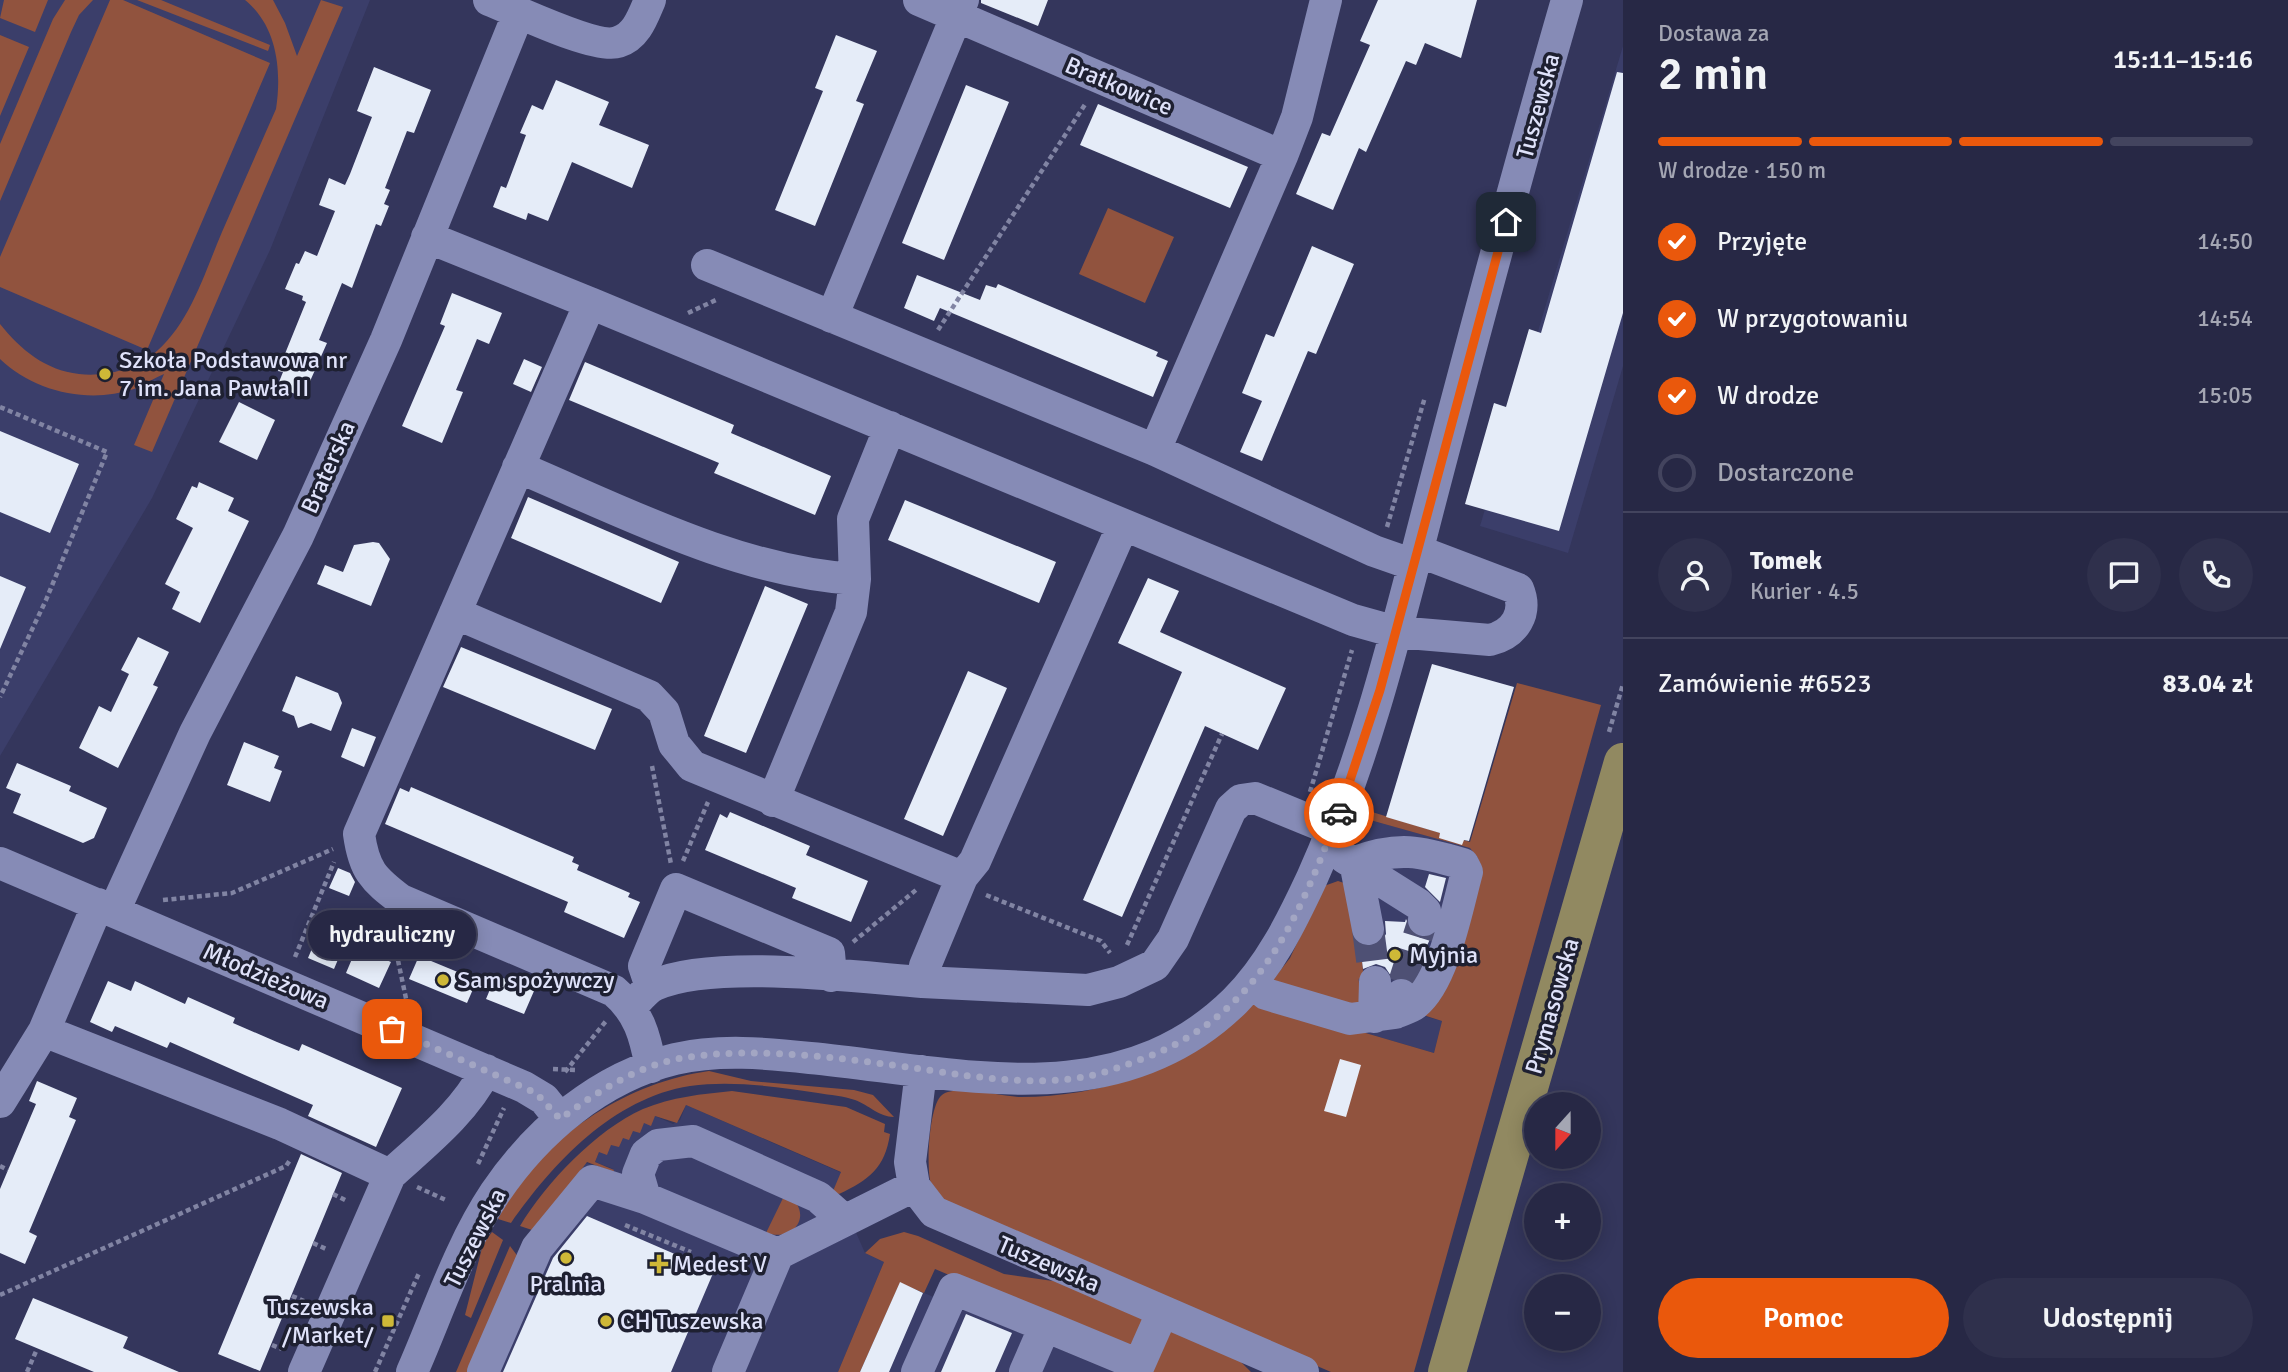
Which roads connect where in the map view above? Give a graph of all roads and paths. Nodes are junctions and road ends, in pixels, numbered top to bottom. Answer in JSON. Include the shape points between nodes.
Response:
{"nodes":[{"id":1,"x":489,"y":0,"type":"edge"},
{"id":2,"x":650,"y":0,"type":"edge"},
{"id":3,"x":919,"y":0,"type":"edge"},
{"id":4,"x":1326,"y":0,"type":"edge"},
{"id":5,"x":1567,"y":0,"type":"edge"},
{"id":6,"x":960,"y":8,"type":"edge"},
{"id":7,"x":519,"y":12,"type":"junction"},
{"id":8,"x":1102,"y":78,"type":"junction"},
{"id":9,"x":1282,"y":156,"type":"junction"},
{"id":10,"x":427,"y":237,"type":"junction"},
{"id":11,"x":720,"y":270,"type":"joint"},
{"id":12,"x":590,"y":303,"type":"junction"},
{"id":13,"x":832,"y":317,"type":"junction"},
{"id":14,"x":937,"y":331,"type":"dead end"},
{"id":15,"x":671,"y":336,"type":"junction"},
{"id":16,"x":1428,"y":386,"type":"dead end"},
{"id":17,"x":0,"y":407,"type":"edge"},
{"id":18,"x":890,"y":427,"type":"junction"},
{"id":19,"x":1155,"y":450,"type":"junction"},
{"id":20,"x":518,"y":467,"type":"junction"},
{"id":21,"x":1123,"y":524,"type":"junction"},
{"id":22,"x":1380,"y":553,"type":"junction"},
{"id":23,"x":1416,"y":558,"type":"junction"},
{"id":24,"x":855,"y":579,"type":"junction"},
{"id":25,"x":455,"y":613,"type":"junction"},
{"id":26,"x":1360,"y":622,"type":"junction"},
{"id":27,"x":1396,"y":632,"type":"junction"},
{"id":28,"x":0,"y":697,"type":"edge"},
{"id":29,"x":1222,"y":734,"type":"dead end"},
{"id":30,"x":648,"y":755,"type":"dead end"},
{"id":31,"x":1623,"y":762,"type":"edge"},
{"id":32,"x":718,"y":777,"type":"junction"},
{"id":33,"x":773,"y":801,"type":"junction"},
{"id":34,"x":1302,"y":818,"type":"junction"},
{"id":35,"x":1329,"y":840,"type":"junction"},
{"id":36,"x":1368,"y":857,"type":"junction"},
{"id":37,"x":0,"y":863,"type":"edge"},
{"id":38,"x":954,"y":877,"type":"junction"},
{"id":39,"x":676,"y":889,"type":"junction"},
{"id":40,"x":401,"y":900,"type":"junction"},
{"id":41,"x":154,"y":904,"type":"dead end"},
{"id":42,"x":106,"y":908,"type":"junction"},
{"id":43,"x":1424,"y":920,"type":"dead end"},
{"id":44,"x":1368,"y":929,"type":"tunnel mouth"},
{"id":45,"x":1110,"y":953,"type":"junction"},
{"id":46,"x":1100,"y":956,"type":"dead end"},
{"id":47,"x":830,"y":964,"type":"junction"},
{"id":48,"x":291,"y":967,"type":"dead end"},
{"id":49,"x":922,"y":982,"type":"junction"},
{"id":50,"x":1252,"y":982,"type":"junction"},
{"id":51,"x":635,"y":998,"type":"junction"},
{"id":52,"x":410,"y":1018,"type":"dead end"},
{"id":53,"x":44,"y":1031,"type":"junction"},
{"id":54,"x":581,"y":1067,"type":"dead end"},
{"id":55,"x":651,"y":1067,"type":"junction"},
{"id":56,"x":486,"y":1070,"type":"junction"},
{"id":57,"x":921,"y":1070,"type":"junction"},
{"id":58,"x":566,"y":1071,"type":"junction"},
{"id":59,"x":558,"y":1080,"type":"dead end"},
{"id":60,"x":516,"y":1083,"type":"junction"},
{"id":61,"x":0,"y":1102,"type":"edge"},
{"id":62,"x":560,"y":1119,"type":"junction"},
{"id":63,"x":307,"y":1137,"type":"junction"},
{"id":64,"x":0,"y":1166,"type":"edge"},
{"id":65,"x":8,"y":1170,"type":"dead end"},
{"id":66,"x":473,"y":1170,"type":"dead end"},
{"id":67,"x":390,"y":1175,"type":"junction"},
{"id":68,"x":914,"y":1186,"type":"junction"},
{"id":69,"x":645,"y":1198,"type":"junction"},
{"id":70,"x":453,"y":1203,"type":"dead end"},
{"id":71,"x":449,"y":1212,"type":"dead end"},
{"id":72,"x":844,"y":1220,"type":"junction"},
{"id":73,"x":617,"y":1222,"type":"dead end"},
{"id":74,"x":778,"y":1254,"type":"junction"},
{"id":75,"x":701,"y":1256,"type":"dead end"},
{"id":76,"x":422,"y":1268,"type":"dead end"},
{"id":77,"x":0,"y":1295,"type":"edge"},
{"id":78,"x":1162,"y":1313,"type":"junction"},
{"id":79,"x":1045,"y":1326,"type":"junction"},
{"id":80,"x":37,"y":1349,"type":"dead end"},
{"id":81,"x":1267,"y":1365,"type":"edge"},
{"id":82,"x":1138,"y":1368,"type":"edge"},
{"id":83,"x":27,"y":1372,"type":"edge"},
{"id":84,"x":304,"y":1372,"type":"edge"},
{"id":85,"x":375,"y":1372,"type":"edge"},
{"id":86,"x":412,"y":1372,"type":"edge"},
{"id":87,"x":482,"y":1372,"type":"edge"},
{"id":88,"x":729,"y":1372,"type":"edge"},
{"id":89,"x":917,"y":1372,"type":"edge"},
{"id":90,"x":1025,"y":1372,"type":"edge"},
{"id":91,"x":1303,"y":1372,"type":"edge"},
{"id":92,"x":1447,"y":1372,"type":"edge"}],
"edges":[{"from":1,"to":7,"type":"street"},
{"from":2,"to":7,"type":"street","via":[[635,32],[617,43],[590,40]]},
{"from":3,"to":6,"type":"street","name":"Bratkowice"},
{"from":4,"to":9,"type":"street","via":[[1297,117]]},
{"from":5,"to":23,"type":"street","name":"Tuszewska"},
{"from":6,"to":8,"type":"street","name":"Bratkowice"},
{"from":6,"to":13,"type":"street"},
{"from":7,"to":10,"type":"street","name":"Braterska"},
{"from":8,"to":9,"type":"street","name":"Bratkowice"},
{"from":8,"to":14,"type":"path"},
{"from":9,"to":19,"type":"street"},
{"from":10,"to":12,"type":"street"},
{"from":10,"to":42,"type":"street","name":"Braterska","via":[[298,536]]},
{"from":11,"to":13,"type":"street"},
{"from":11,"to":15,"type":"path","via":[[723,297],[678,318]]},
{"from":12,"to":15,"type":"street"},
{"from":12,"to":20,"type":"street"},
{"from":13,"to":19,"type":"street"},
{"from":15,"to":18,"type":"street"},
{"from":16,"to":22,"type":"path"},
{"from":17,"to":28,"type":"path","via":[[107,452]]},
{"from":18,"to":21,"type":"street"},
{"from":18,"to":24,"type":"street","via":[[853,519]]},
{"from":19,"to":22,"type":"street"},
{"from":20,"to":24,"type":"street","via":[[713,549]]},
{"from":20,"to":25,"type":"street"},
{"from":21,"to":26,"type":"street"},
{"from":21,"to":38,"type":"street","via":[[975,861]]},
{"from":22,"to":23,"type":"street"},
{"from":23,"to":27,"type":"street","name":"Tuszewska"},
{"from":23,"to":27,"type":"street","via":[[1518,589],[1521,612],[1504,637],[1490,640]]},
{"from":24,"to":33,"type":"street","via":[[851,612]]},
{"from":25,"to":32,"type":"street","via":[[649,696],[664,712],[674,744],[692,766]]},
{"from":25,"to":40,"type":"street","via":[[359,834],[362,859],[376,881]]},
{"from":26,"to":27,"type":"street"},
{"from":26,"to":34,"type":"path"},
{"from":27,"to":35,"type":"street","name":"Tuszewska"},
{"from":29,"to":45,"type":"path","via":[[1129,944]]},
{"from":30,"to":39,"type":"path"},
{"from":31,"to":92,"type":"main road","name":"Prymasowska"},
{"from":32,"to":33,"type":"street"},
{"from":32,"to":39,"type":"path","via":[[677,876]]},
{"from":33,"to":38,"type":"street"},
{"from":34,"to":35,"type":"street"},
{"from":34,"to":49,"type":"street","via":[[1255,798],[1241,800],[1231,809],[1173,939],[1155,965],[1119,982],[1087,990]]},
{"from":35,"to":36,"type":"street"},
{"from":35,"to":50,"type":"street","name":"Tuszewska","via":[[1283,938]]},
{"from":36,"to":43,"type":"street","via":[[1426,911]]},
{"from":36,"to":44,"type":"street"},
{"from":36,"to":50,"type":"street","via":[[1417,850],[1464,864],[1467,872],[1438,968],[1414,1005],[1387,999],[1350,1019],[1266,995]]},
{"from":37,"to":42,"type":"street","name":"Młodzieżowa"},
{"from":38,"to":45,"type":"path","via":[[1101,941]]},
{"from":38,"to":47,"type":"path"},
{"from":38,"to":49,"type":"street"},
{"from":39,"to":47,"type":"street"},
{"from":39,"to":51,"type":"street"},
{"from":40,"to":51,"type":"street"},
{"from":40,"to":52,"type":"path","via":[[391,926]]},
{"from":41,"to":48,"type":"path","via":[[232,893],[342,842]]},
{"from":42,"to":53,"type":"street","name":"Braterska"},
{"from":42,"to":56,"type":"street","name":"Młodzieżowa"},
{"from":45,"to":46,"type":"path"},
{"from":47,"to":49,"type":"street"},
{"from":47,"to":51,"type":"street","via":[[681,976]]},
{"from":50,"to":57,"type":"street","name":"Tuszewska","via":[[1219,1016],[1191,1035],[1101,1073],[1036,1081]]},
{"from":51,"to":55,"type":"street"},
{"from":51,"to":58,"type":"path"},
{"from":53,"to":61,"type":"street","name":"Braterska"},
{"from":53,"to":63,"type":"street"},
{"from":54,"to":58,"type":"path"},
{"from":55,"to":57,"type":"street","name":"Tuszewska","via":[[675,1059],[724,1054]]},
{"from":55,"to":62,"type":"street","name":"Tuszewska","via":[[600,1090]]},
{"from":56,"to":60,"type":"street","name":"Młodzieżowa"},
{"from":56,"to":67,"type":"street","via":[[454,1116]]},
{"from":57,"to":68,"type":"street","via":[[910,1162]]},
{"from":58,"to":59,"type":"path"},
{"from":58,"to":60,"type":"path","via":[[529,1065]]},
{"from":60,"to":62,"type":"street","name":"Młodzieżowa","via":[[544,1099]]},
{"from":60,"to":66,"type":"path"},
{"from":62,"to":86,"type":"street","name":"Tuszewska","via":[[512,1170],[480,1217]]},
{"from":63,"to":67,"type":"street"},
{"from":63,"to":77,"type":"path","via":[[286,1166]]},
{"from":64,"to":65,"type":"path"},
{"from":67,"to":84,"type":"street"},
{"from":68,"to":72,"type":"street"},
{"from":68,"to":78,"type":"street","name":"Tuszewska","via":[[943,1218]]},
{"from":69,"to":72,"type":"street","via":[[638,1174],[646,1154],[658,1145],[693,1141],[818,1197]]},
{"from":69,"to":74,"type":"street"},
{"from":69,"to":87,"type":"street","via":[[592,1181],[537,1248]]},
{"from":70,"to":71,"type":"path"},
{"from":72,"to":74,"type":"street"},
{"from":73,"to":75,"type":"path"},
{"from":74,"to":88,"type":"street"},
{"from":76,"to":85,"type":"path"},
{"from":78,"to":81,"type":"street","name":"Tuszewska"},
{"from":78,"to":82,"type":"street"},
{"from":79,"to":82,"type":"street"},
{"from":79,"to":89,"type":"street","via":[[954,1289]]},
{"from":79,"to":90,"type":"street"},
{"from":80,"to":83,"type":"path"},
{"from":81,"to":91,"type":"street","name":"Tuszewska"}]}
